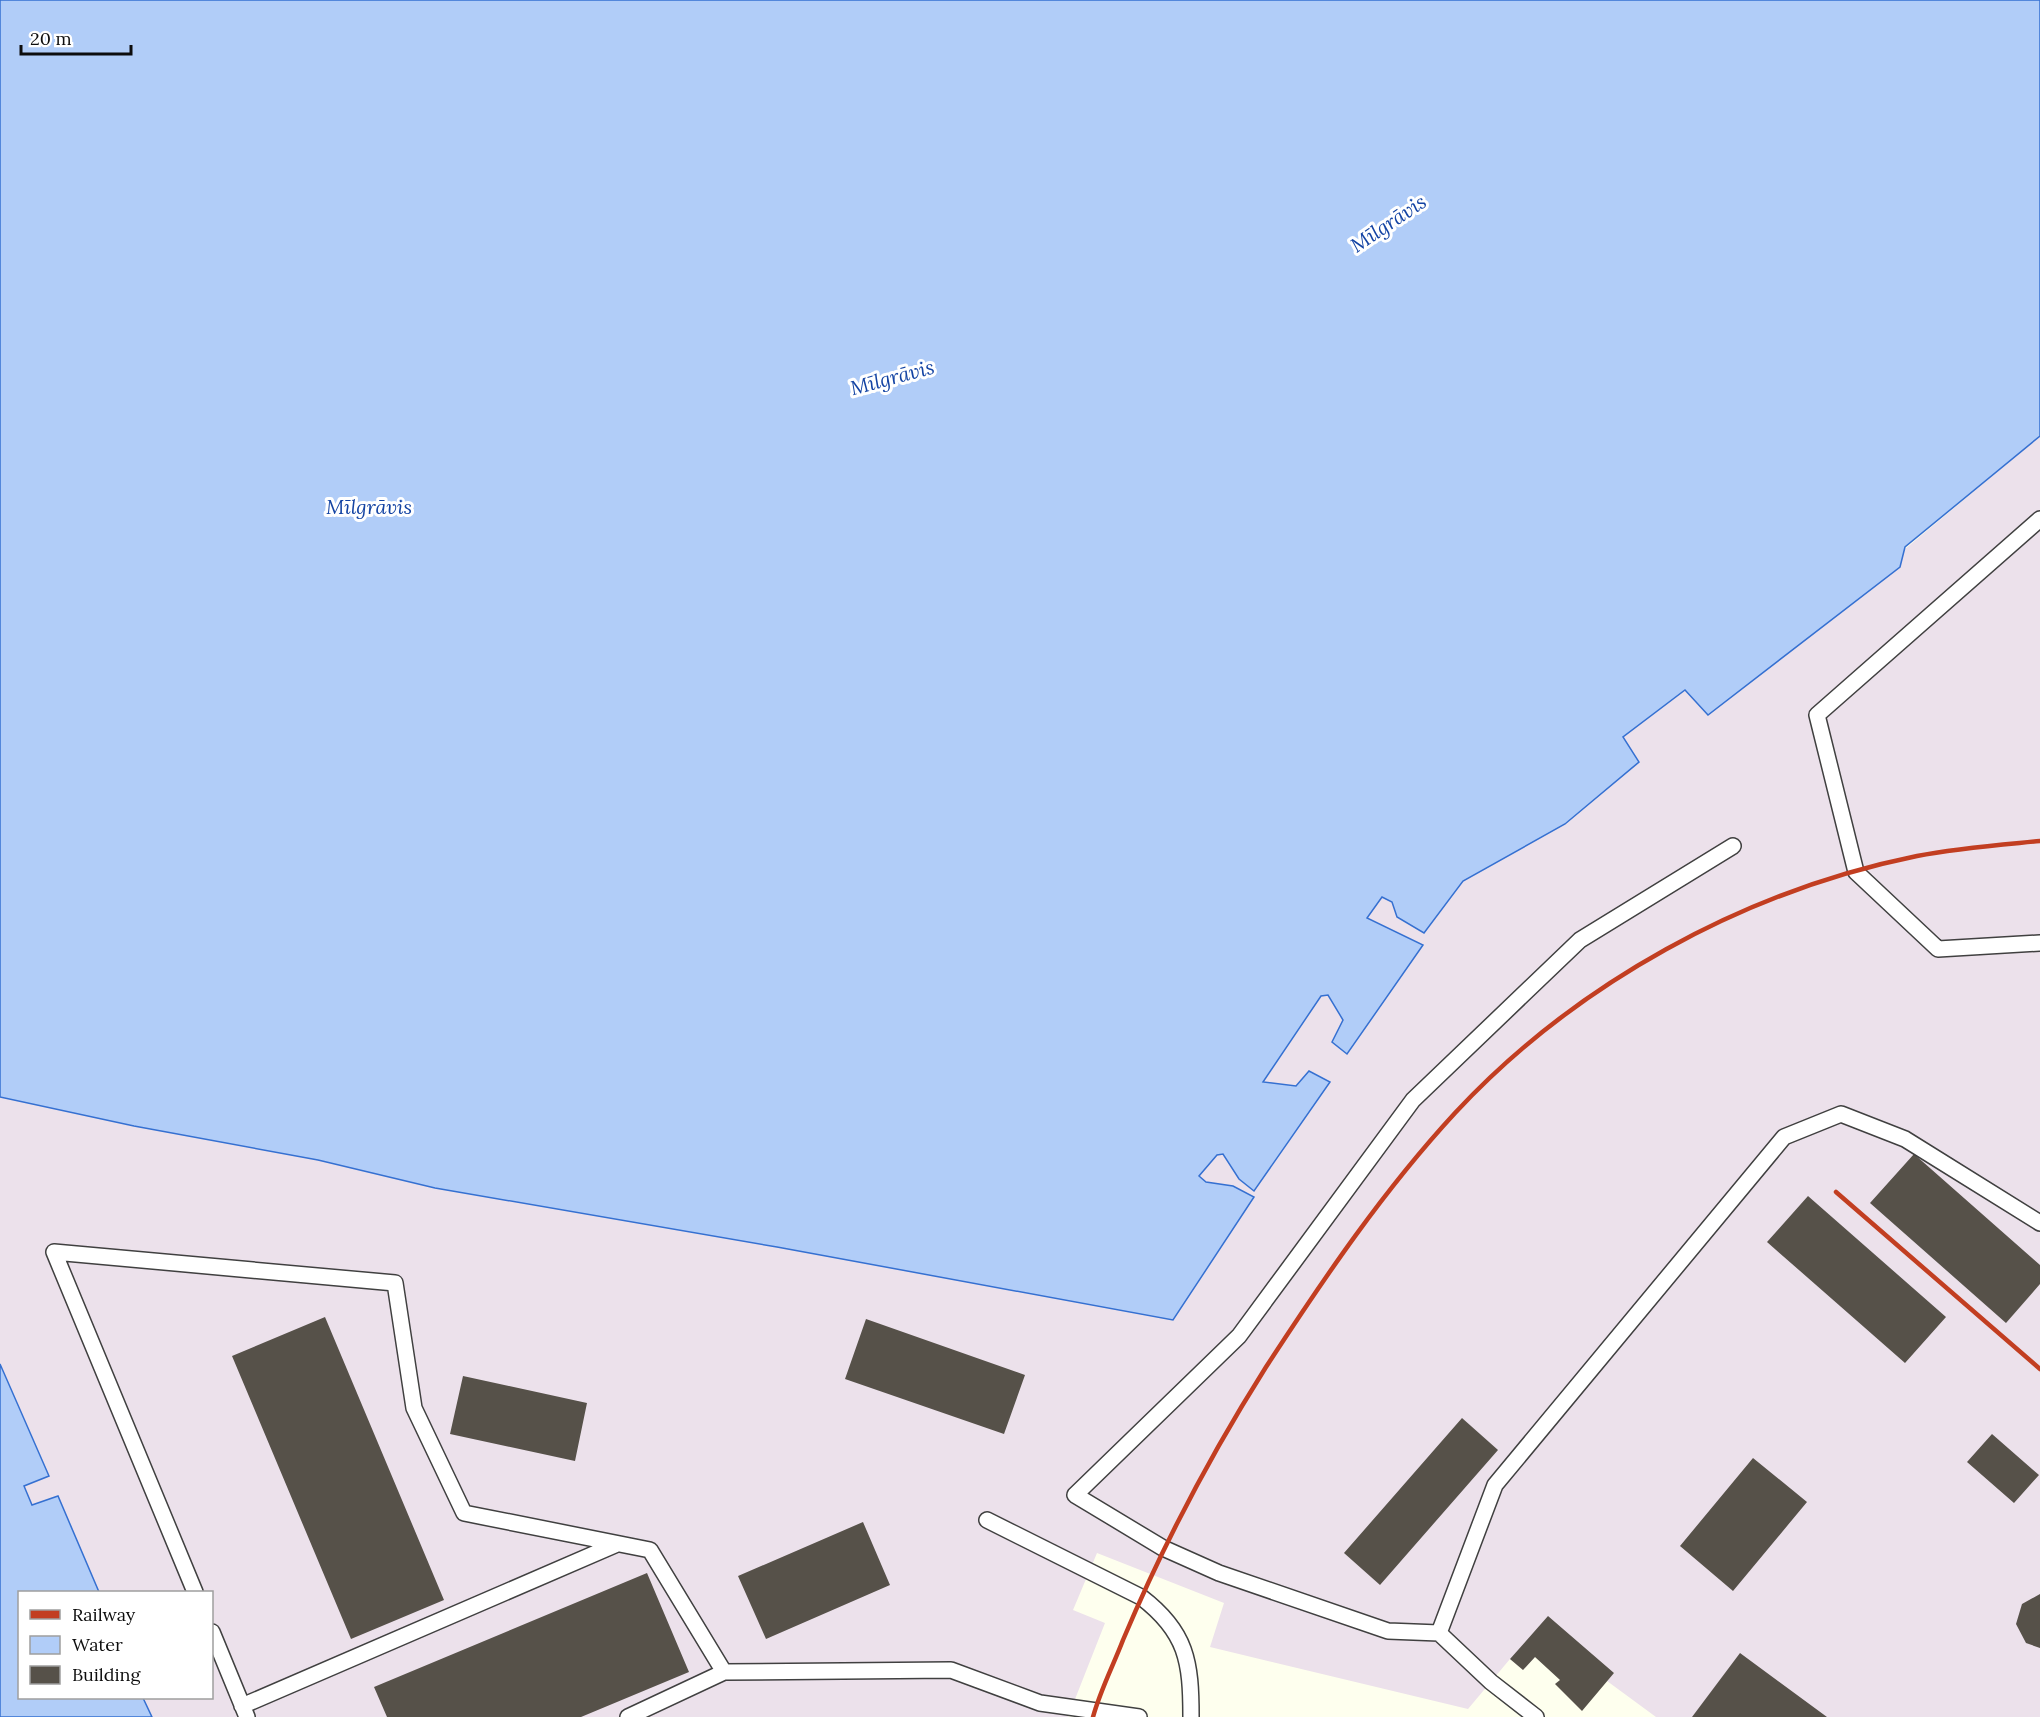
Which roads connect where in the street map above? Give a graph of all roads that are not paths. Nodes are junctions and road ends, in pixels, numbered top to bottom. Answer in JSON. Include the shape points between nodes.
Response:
{"nodes":[{"id":1,"x":2040,"y":519,"type":"edge"},
{"id":2,"x":1733,"y":846,"type":"dead end"},
{"id":3,"x":2040,"y":943,"type":"edge"},
{"id":4,"x":2040,"y":1223,"type":"edge"},
{"id":5,"x":987,"y":1520,"type":"dead end"},
{"id":6,"x":617,"y":1544,"type":"junction"},
{"id":7,"x":194,"y":1591,"type":"edge"},
{"id":8,"x":1439,"y":1633,"type":"junction"},
{"id":9,"x":213,"y":1634,"type":"edge"},
{"id":10,"x":724,"y":1672,"type":"junction"},
{"id":11,"x":1040,"y":1703,"type":"junction"},
{"id":12,"x":244,"y":1712,"type":"edge"},
{"id":13,"x":628,"y":1717,"type":"edge"},
{"id":14,"x":1032,"y":1717,"type":"edge"},
{"id":15,"x":1139,"y":1717,"type":"edge"},
{"id":16,"x":1191,"y":1717,"type":"edge"},
{"id":17,"x":1536,"y":1717,"type":"edge"}],
"edges":[{"from":1,"to":3,"type":"lane","via":[[1817,715],[1856,872],[1938,950]]},
{"from":2,"to":8,"type":"lane","via":[[1580,940],[1413,1100],[1239,1336],[1075,1495],[1163,1548],[1219,1573],[1388,1630]]},
{"from":4,"to":8,"type":"lane","via":[[1905,1139],[1841,1114],[1784,1137],[1495,1485]]},
{"from":5,"to":16,"type":"lane","via":[[1141,1597],[1158,1610],[1174,1628],[1191,1676]]},
{"from":6,"to":7,"type":"lane","via":[[464,1513],[414,1408],[395,1283],[54,1252]]},
{"from":6,"to":10,"type":"lane","via":[[650,1550]]},
{"from":6,"to":12,"type":"lane"},
{"from":8,"to":17,"type":"lane","via":[[1491,1682]]},
{"from":9,"to":12,"type":"lane"},
{"from":10,"to":11,"type":"lane","via":[[951,1670]]},
{"from":10,"to":13,"type":"lane"},
{"from":11,"to":14,"type":"lane"},
{"from":11,"to":15,"type":"lane"}]}
